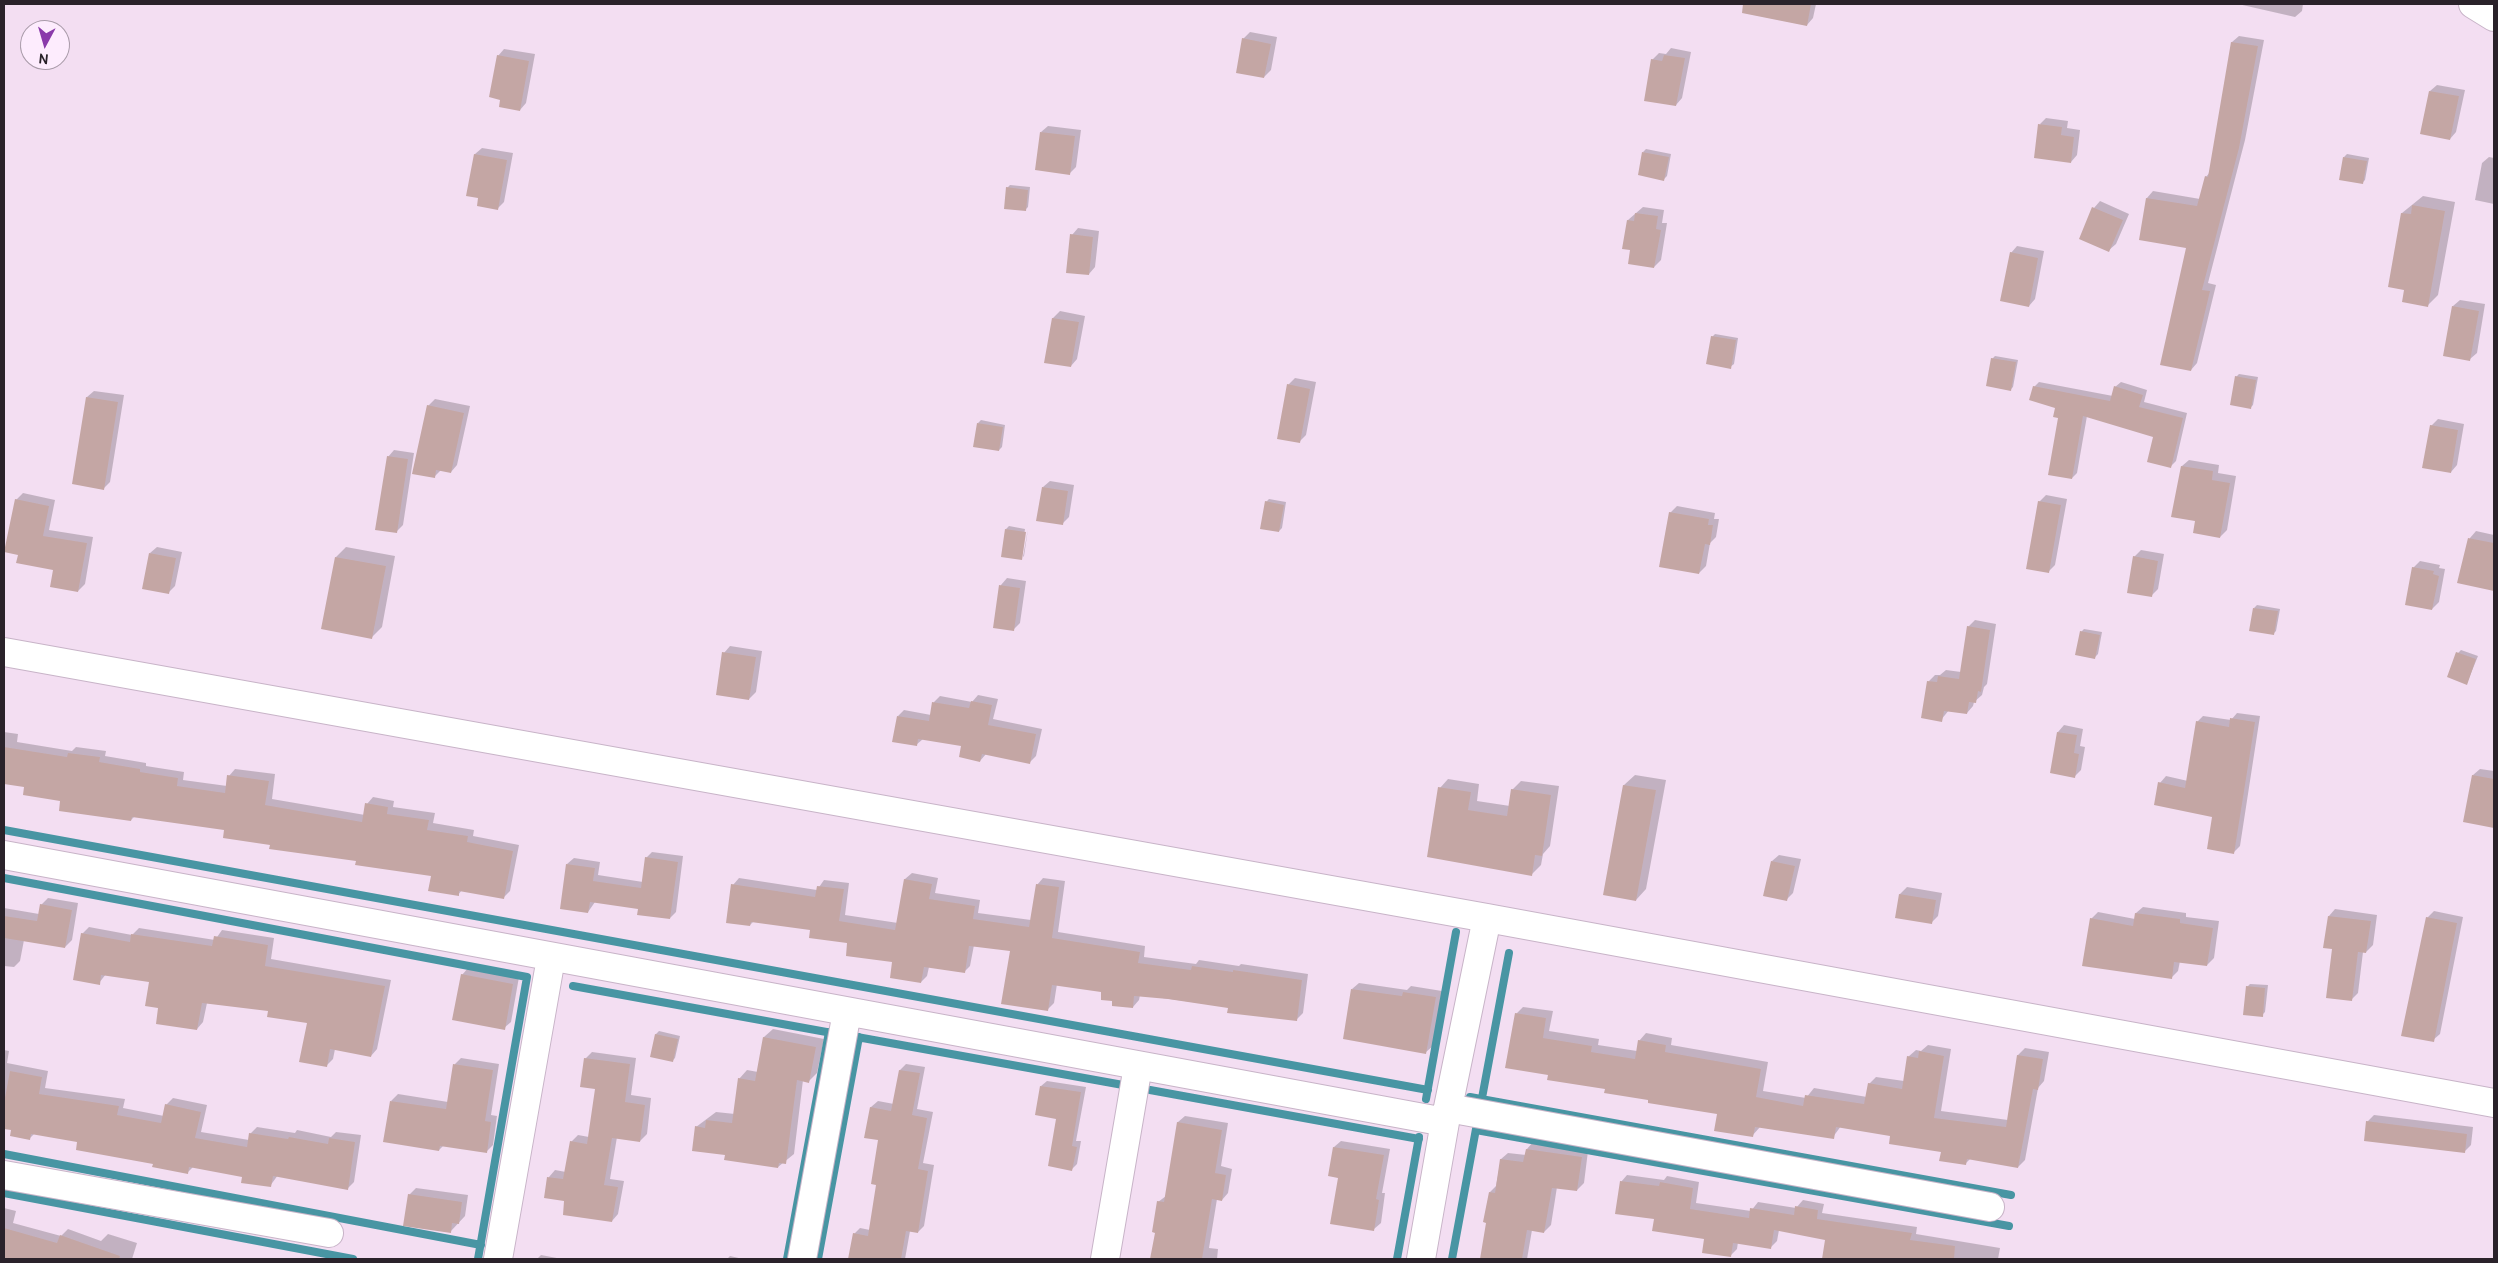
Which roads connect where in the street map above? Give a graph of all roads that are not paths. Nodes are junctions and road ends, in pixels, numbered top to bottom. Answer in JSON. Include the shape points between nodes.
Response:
{"nodes":[{"id":1,"x":2473,"y":4,"type":"edge"},
{"id":2,"x":2494,"y":17,"type":"edge"},
{"id":3,"x":4,"y":652,"type":"edge"},
{"id":4,"x":4,"y":855,"type":"edge"},
{"id":5,"x":1487,"y":918,"type":"junction"},
{"id":6,"x":551,"y":958,"type":"junction"},
{"id":7,"x":847,"y":1012,"type":"junction"},
{"id":8,"x":1138,"y":1066,"type":"junction"},
{"id":9,"x":2494,"y":1103,"type":"edge"},
{"id":10,"x":1446,"y":1115,"type":"junction"},
{"id":11,"x":4,"y":1175,"type":"edge"},
{"id":12,"x":1990,"y":1207,"type":"dead end"},
{"id":13,"x":329,"y":1233,"type":"dead end"},
{"id":14,"x":498,"y":1259,"type":"edge"},
{"id":15,"x":802,"y":1259,"type":"edge"},
{"id":16,"x":1105,"y":1259,"type":"edge"},
{"id":17,"x":1421,"y":1259,"type":"edge"}],
"edges":[{"from":1,"to":2,"type":"street"},
{"from":3,"to":5,"type":"street"},
{"from":4,"to":6,"type":"street"},
{"from":5,"to":9,"type":"street"},
{"from":5,"to":10,"type":"street"},
{"from":6,"to":7,"type":"street"},
{"from":6,"to":14,"type":"street"},
{"from":7,"to":8,"type":"street"},
{"from":7,"to":15,"type":"street"},
{"from":8,"to":10,"type":"street"},
{"from":8,"to":16,"type":"street"},
{"from":10,"to":12,"type":"street"},
{"from":10,"to":17,"type":"street"},
{"from":11,"to":13,"type":"street"}]}
